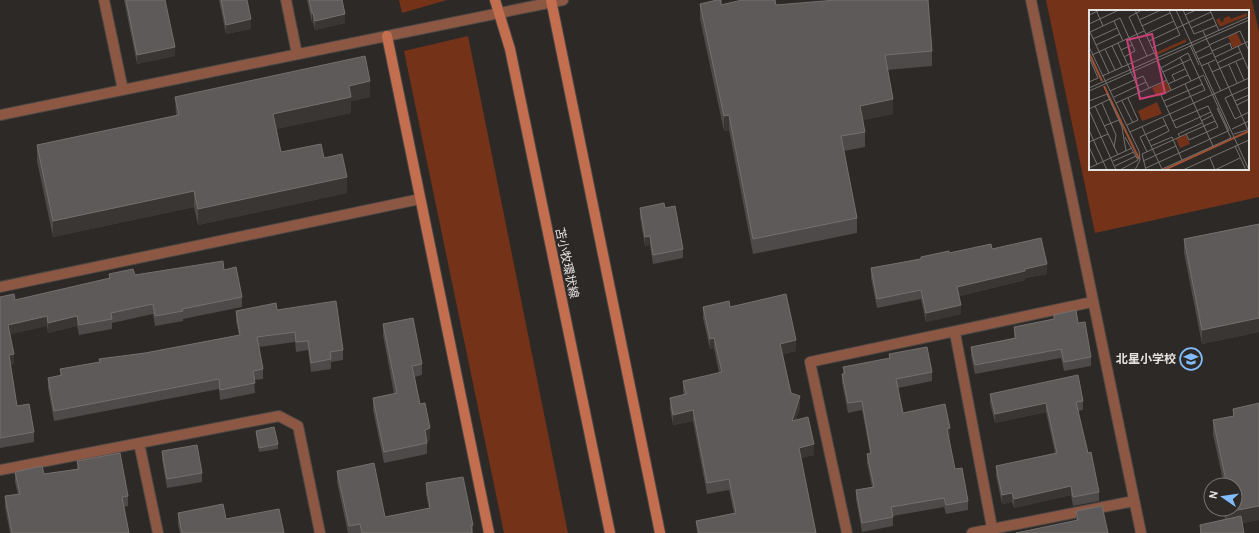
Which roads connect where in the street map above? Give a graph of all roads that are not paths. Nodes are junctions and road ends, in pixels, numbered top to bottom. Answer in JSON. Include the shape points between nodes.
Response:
{"nodes":[{"id":1,"x":104,"y":0,"type":"edge"},
{"id":2,"x":286,"y":0,"type":"edge"},
{"id":3,"x":495,"y":0,"type":"edge"},
{"id":4,"x":563,"y":0,"type":"edge"},
{"id":5,"x":1031,"y":0,"type":"edge"},
{"id":6,"x":551,"y":1,"type":"edge"},
{"id":7,"x":498,"y":13,"type":"junction"},
{"id":8,"x":387,"y":36,"type":"junction"},
{"id":9,"x":297,"y":54,"type":"junction"},
{"id":10,"x":123,"y":90,"type":"junction"},
{"id":11,"x":0,"y":115,"type":"edge"},
{"id":12,"x":420,"y":199,"type":"junction"},
{"id":13,"x":0,"y":287,"type":"edge"},
{"id":14,"x":1092,"y":302,"type":"junction"},
{"id":15,"x":955,"y":333,"type":"junction"},
{"id":16,"x":139,"y":443,"type":"junction"},
{"id":17,"x":0,"y":470,"type":"edge"},
{"id":18,"x":1134,"y":501,"type":"junction"},
{"id":19,"x":993,"y":531,"type":"edge"},
{"id":20,"x":158,"y":533,"type":"edge"},
{"id":21,"x":320,"y":533,"type":"edge"},
{"id":22,"x":489,"y":533,"type":"edge"},
{"id":23,"x":610,"y":533,"type":"edge"},
{"id":24,"x":660,"y":533,"type":"edge"},
{"id":25,"x":847,"y":533,"type":"edge"},
{"id":26,"x":972,"y":533,"type":"edge"},
{"id":27,"x":1141,"y":533,"type":"edge"}],
"edges":[{"from":1,"to":10,"type":"street"},
{"from":2,"to":9,"type":"street"},
{"from":3,"to":7,"type":"main road","name":"苫小牧環状線"},
{"from":4,"to":6,"type":"street"},
{"from":5,"to":14,"type":"street"},
{"from":6,"to":7,"type":"street"},
{"from":6,"to":24,"type":"main road"},
{"from":7,"to":8,"type":"street"},
{"from":7,"to":23,"type":"main road","name":"苫小牧環状線","via":[[510,49]]},
{"from":8,"to":9,"type":"street"},
{"from":8,"to":12,"type":"main road"},
{"from":9,"to":10,"type":"street"},
{"from":10,"to":11,"type":"street"},
{"from":12,"to":13,"type":"street"},
{"from":12,"to":22,"type":"main road"},
{"from":14,"to":15,"type":"street"},
{"from":14,"to":18,"type":"street"},
{"from":15,"to":19,"type":"street"},
{"from":15,"to":25,"type":"street","via":[[810,362]]},
{"from":16,"to":17,"type":"street"},
{"from":16,"to":20,"type":"street"},
{"from":16,"to":21,"type":"street","via":[[279,416],[298,426]]},
{"from":18,"to":19,"type":"street"},
{"from":18,"to":27,"type":"street"},
{"from":19,"to":26,"type":"street"}]}
